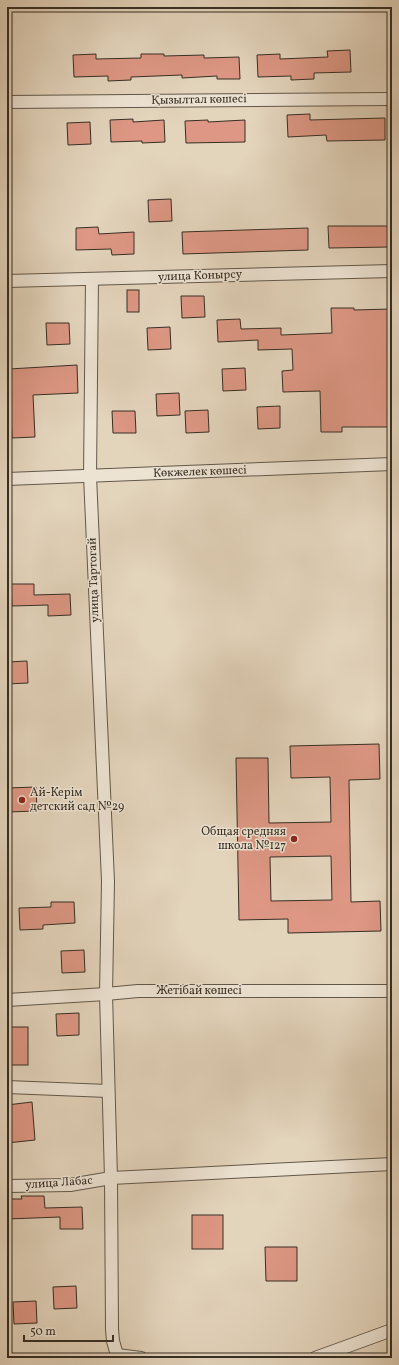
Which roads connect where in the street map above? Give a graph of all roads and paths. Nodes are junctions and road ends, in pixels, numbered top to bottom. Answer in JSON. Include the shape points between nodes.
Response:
{"nodes":[{"id":1,"x":392,"y":98,"type":"edge"},
{"id":2,"x":7,"y":102,"type":"edge"},
{"id":3,"x":392,"y":271,"type":"edge"},
{"id":4,"x":92,"y":279,"type":"junction"},
{"id":5,"x":7,"y":282,"type":"edge"},
{"id":6,"x":392,"y":464,"type":"edge"},
{"id":7,"x":90,"y":476,"type":"junction"},
{"id":8,"x":7,"y":479,"type":"edge"},
{"id":9,"x":392,"y":991,"type":"edge"},
{"id":10,"x":106,"y":994,"type":"junction"},
{"id":11,"x":7,"y":1000,"type":"edge"},
{"id":12,"x":7,"y":1087,"type":"edge"},
{"id":13,"x":108,"y":1091,"type":"junction"},
{"id":14,"x":392,"y":1164,"type":"edge"},
{"id":15,"x":111,"y":1178,"type":"junction"},
{"id":16,"x":7,"y":1186,"type":"edge"},
{"id":17,"x":392,"y":1330,"type":"edge"},
{"id":18,"x":116,"y":1357,"type":"edge"},
{"id":19,"x":141,"y":1358,"type":"edge"},
{"id":20,"x":314,"y":1358,"type":"edge"}],
"edges":[{"from":1,"to":2,"type":"street","name":"Қызылтал көшесі"},
{"from":3,"to":4,"type":"street","name":"улица Конырсу"},
{"from":4,"to":5,"type":"street","name":"улица Конырсу"},
{"from":4,"to":7,"type":"street","name":"улица Тартогай"},
{"from":6,"to":7,"type":"street","name":"Көкжелек көшесі"},
{"from":7,"to":8,"type":"street","name":"Көкжелек көшесі"},
{"from":7,"to":10,"type":"street","name":"улица Тартогай","via":[[108,881]]},
{"from":9,"to":10,"type":"street","name":"Жетібай көшесі","via":[[138,991]]},
{"from":10,"to":11,"type":"street","name":"Жетібай көшесі"},
{"from":10,"to":13,"type":"street","name":"улица Тартогай"},
{"from":12,"to":13,"type":"street"},
{"from":13,"to":15,"type":"street","name":"улица Тартогай"},
{"from":14,"to":15,"type":"street","name":"улица Лабас"},
{"from":15,"to":16,"type":"street","name":"улица Лабас","via":[[70,1185]]},
{"from":15,"to":18,"type":"street","name":"улица Тартогай","via":[[112,1335]]},
{"from":17,"to":20,"type":"street"},
{"from":18,"to":19,"type":"street"}]}
